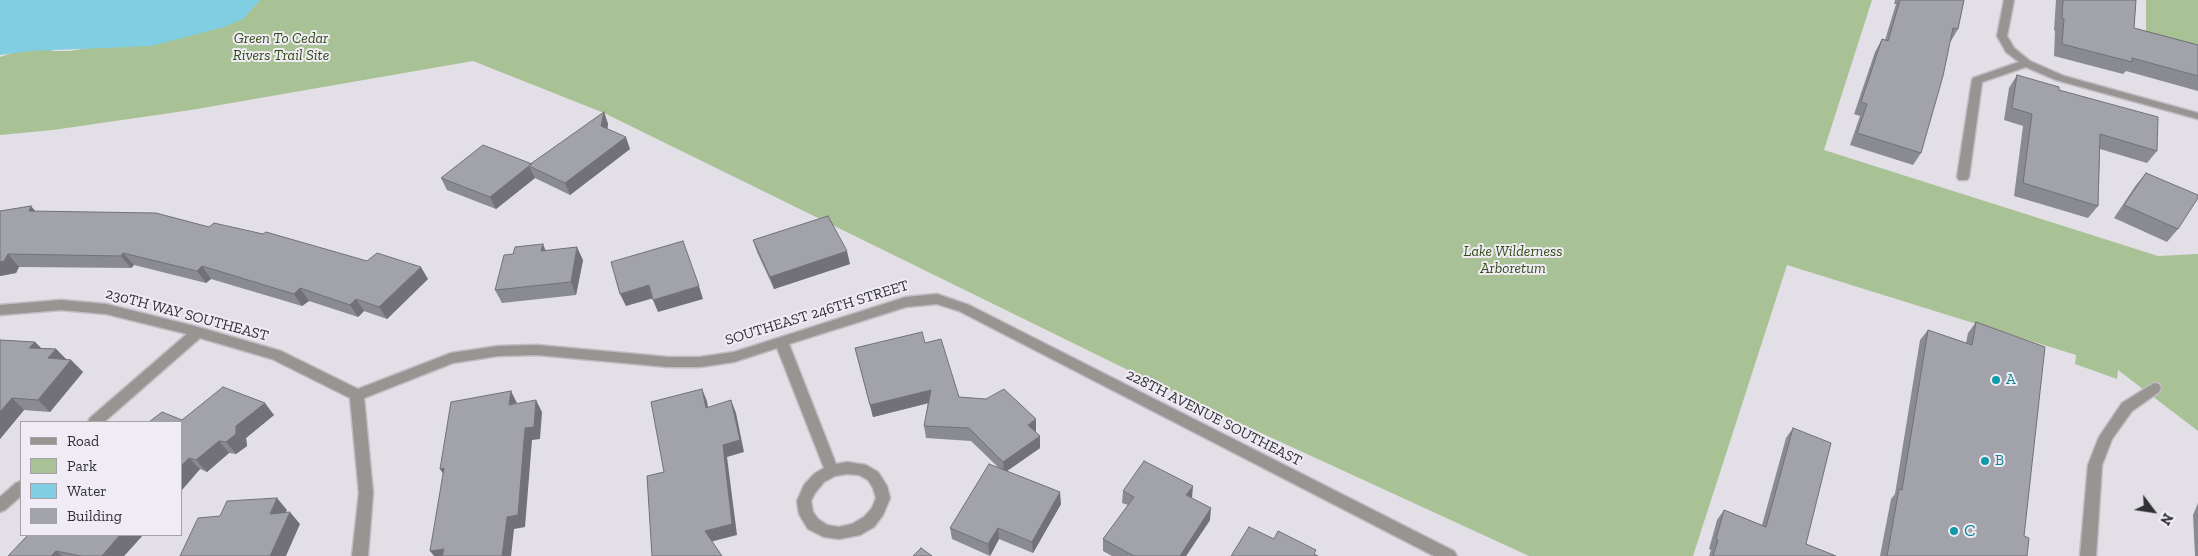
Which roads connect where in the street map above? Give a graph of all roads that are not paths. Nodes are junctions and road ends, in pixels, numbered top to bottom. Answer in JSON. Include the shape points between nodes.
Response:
{"nodes":[{"id":1,"x":2008,"y":0,"type":"edge"},
{"id":2,"x":2026,"y":63,"type":"junction"},
{"id":3,"x":2198,"y":116,"type":"edge"},
{"id":4,"x":1963,"y":177,"type":"dead end"},
{"id":5,"x":964,"y":308,"type":"joint"},
{"id":6,"x":0,"y":310,"type":"edge"},
{"id":7,"x":198,"y":332,"type":"junction"},
{"id":8,"x":782,"y":343,"type":"junction"},
{"id":9,"x":2154,"y":388,"type":"dead end"},
{"id":10,"x":357,"y":395,"type":"junction"},
{"id":11,"x":96,"y":421,"type":"edge"},
{"id":12,"x":832,"y":470,"type":"junction"},
{"id":13,"x":20,"y":488,"type":"edge"},
{"id":14,"x":0,"y":506,"type":"edge"},
{"id":15,"x":360,"y":556,"type":"edge"},
{"id":16,"x":1449,"y":556,"type":"edge"},
{"id":17,"x":2088,"y":556,"type":"edge"}],
"edges":[{"from":1,"to":2,"type":"street","via":[[2002,36],[2010,50]]},
{"from":2,"to":3,"type":"street","via":[[2060,78]]},
{"from":2,"to":4,"type":"street","via":[[1977,80]]},
{"from":5,"to":8,"type":"street","name":"SOUTHEAST 246TH STREET","via":[[937,299],[920,299]]},
{"from":5,"to":16,"type":"street","name":"228TH AVENUE SOUTHEAST"},
{"from":6,"to":7,"type":"street","name":"230TH WAY SOUTHEAST","via":[[61,305],[106,309]]},
{"from":7,"to":10,"type":"street","name":"230TH WAY SOUTHEAST","via":[[276,355]]},
{"from":7,"to":11,"type":"street"},
{"from":8,"to":10,"type":"street","name":"SOUTHEAST 246TH STREET","via":[[734,357],[700,362],[537,350],[498,352],[451,358]]},
{"from":8,"to":12,"type":"street"},
{"from":9,"to":17,"type":"street","via":[[2127,407],[2106,437],[2095,465]]},
{"from":10,"to":15,"type":"street","via":[[366,493]]},
{"from":12,"to":12,"type":"street","via":[[809,489],[804,501],[806,514],[824,531],[855,530],[869,522],[878,511],[882,498],[880,486],[873,476],[861,469]]},
{"from":13,"to":14,"type":"street"}]}
